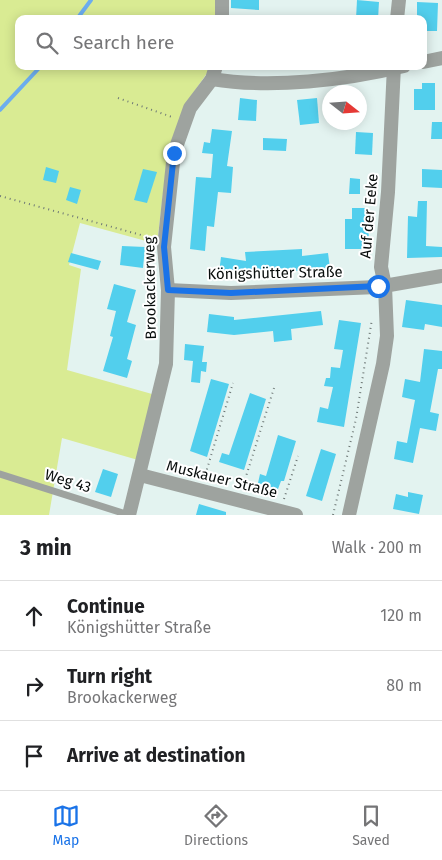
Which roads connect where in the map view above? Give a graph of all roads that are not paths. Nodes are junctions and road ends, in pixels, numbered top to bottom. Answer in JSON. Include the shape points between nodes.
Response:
{"nodes":[{"id":1,"x":222,"y":0,"type":"edge"},
{"id":2,"x":398,"y":0,"type":"edge"},
{"id":3,"x":222,"y":15,"type":"edge"},
{"id":4,"x":397,"y":15,"type":"edge"},
{"id":5,"x":442,"y":58,"type":"edge"},
{"id":6,"x":427,"y":61,"type":"edge"},
{"id":7,"x":379,"y":70,"type":"edge"},
{"id":8,"x":398,"y":70,"type":"edge"},
{"id":9,"x":214,"y":72,"type":"edge"},
{"id":10,"x":442,"y":276,"type":"edge"},
{"id":11,"x":385,"y":286,"type":"junction"},
{"id":12,"x":168,"y":290,"type":"junction"},
{"id":13,"x":0,"y":474,"type":"edge"},
{"id":14,"x":140,"y":475,"type":"junction"},
{"id":15,"x":129,"y":515,"type":"edge"},
{"id":16,"x":296,"y":515,"type":"edge"},
{"id":17,"x":349,"y":515,"type":"edge"}],
"edges":[{"from":1,"to":3,"type":"street"},
{"from":2,"to":4,"type":"street"},
{"from":5,"to":6,"type":"street"},
{"from":7,"to":9,"type":"street","via":[[314,80],[239,84]]},
{"from":8,"to":11,"type":"street","name":"Auf der Eeke","via":[[381,267]]},
{"from":9,"to":12,"type":"street","name":"Brookackerweg","via":[[190,108],[174,153],[164,242]]},
{"from":10,"to":11,"type":"street","name":"Königshütter Straße"},
{"from":11,"to":12,"type":"street","name":"Königshütter Straße","via":[[231,293]]},
{"from":11,"to":17,"type":"street","name":"Auf der Eeke","via":[[387,336],[383,364]]},
{"from":12,"to":14,"type":"street","name":"Brookackerweg","via":[[166,364]]},
{"from":13,"to":15,"type":"lane","name":"Weg 43"},
{"from":14,"to":15,"type":"street","name":"Brookackerweg"},
{"from":14,"to":16,"type":"street","name":"Muskauer Straße"}]}
